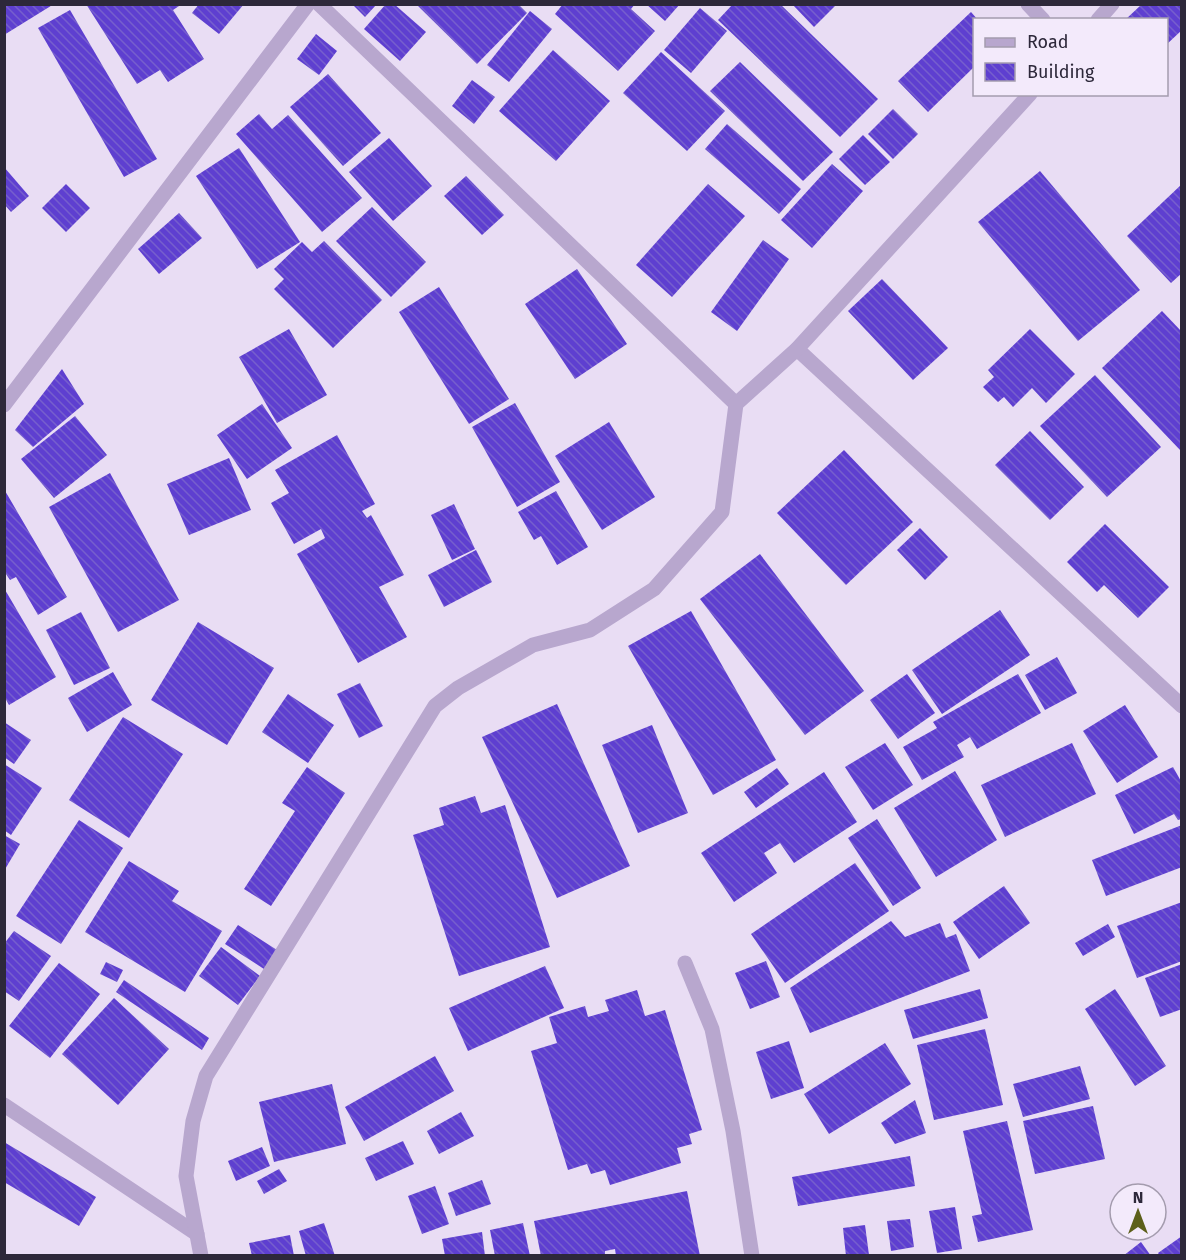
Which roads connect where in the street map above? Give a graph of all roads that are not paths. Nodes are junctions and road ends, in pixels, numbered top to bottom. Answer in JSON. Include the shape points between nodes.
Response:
{"nodes":[{"id":1,"x":308,"y":4,"type":"edge"},
{"id":2,"x":319,"y":4,"type":"edge"},
{"id":3,"x":1028,"y":4,"type":"edge"},
{"id":4,"x":1112,"y":4,"type":"edge"},
{"id":5,"x":1041,"y":18,"type":"edge"},
{"id":6,"x":1100,"y":18,"type":"edge"},
{"id":7,"x":1028,"y":96,"type":"edge"},
{"id":8,"x":798,"y":349,"type":"junction"},
{"id":9,"x":736,"y":404,"type":"junction"},
{"id":10,"x":4,"y":405,"type":"edge"},
{"id":11,"x":1182,"y":706,"type":"edge"},
{"id":12,"x":685,"y":963,"type":"dead end"},
{"id":13,"x":4,"y":1105,"type":"edge"},
{"id":14,"x":196,"y":1234,"type":"junction"},
{"id":15,"x":201,"y":1256,"type":"edge"},
{"id":16,"x":752,"y":1256,"type":"edge"}],
"edges":[{"from":1,"to":10,"type":"street"},
{"from":2,"to":9,"type":"street"},
{"from":3,"to":5,"type":"street"},
{"from":4,"to":6,"type":"street"},
{"from":7,"to":8,"type":"street"},
{"from":8,"to":9,"type":"street"},
{"from":8,"to":11,"type":"street"},
{"from":9,"to":14,"type":"street","via":[[722,512],[654,589],[590,630],[533,645],[458,688],[435,706],[206,1076],[193,1121],[186,1176]]},
{"from":12,"to":16,"type":"street","via":[[712,1029]]},
{"from":13,"to":14,"type":"street"},
{"from":14,"to":15,"type":"street"}]}
